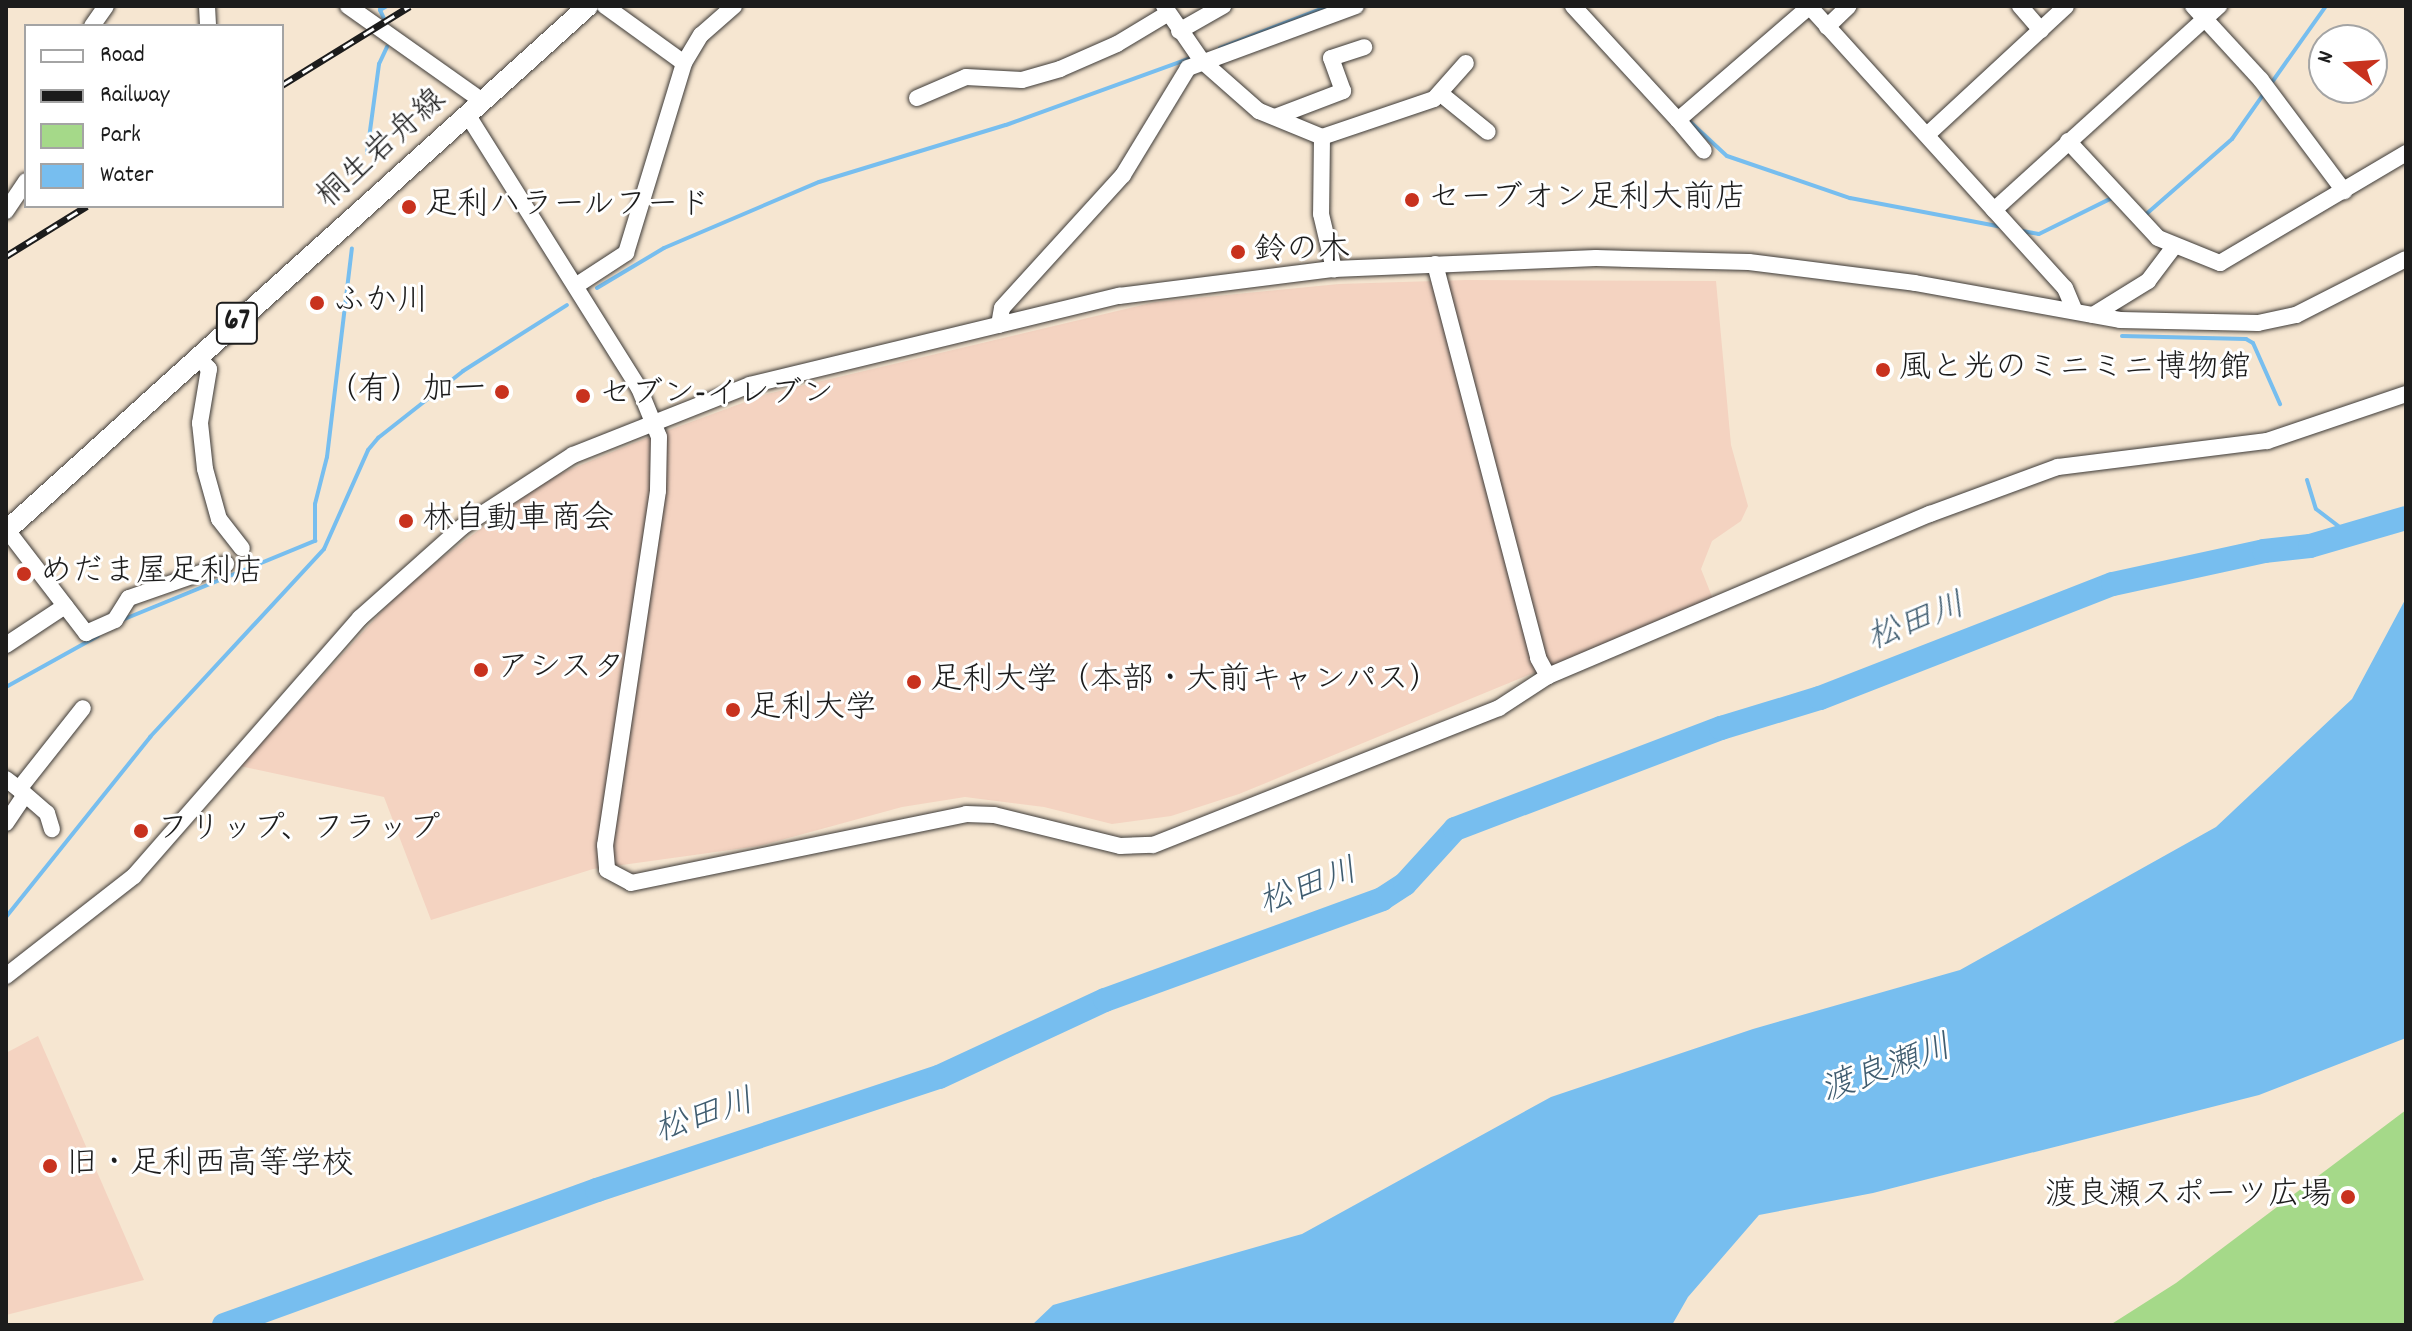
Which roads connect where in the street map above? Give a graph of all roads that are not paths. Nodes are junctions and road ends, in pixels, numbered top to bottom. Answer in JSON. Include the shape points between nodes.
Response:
{"nodes":[{"id":1,"x":106,"y":6,"type":"edge"},
{"id":2,"x":348,"y":6,"type":"edge"},
{"id":3,"x":588,"y":6,"type":"edge"},
{"id":4,"x":605,"y":6,"type":"edge"},
{"id":5,"x":734,"y":6,"type":"edge"},
{"id":6,"x":1223,"y":6,"type":"edge"},
{"id":7,"x":1356,"y":6,"type":"edge"},
{"id":8,"x":1573,"y":6,"type":"edge"},
{"id":9,"x":1809,"y":6,"type":"edge"},
{"id":10,"x":1849,"y":6,"type":"edge"},
{"id":11,"x":2020,"y":6,"type":"edge"},
{"id":12,"x":2066,"y":6,"type":"edge"},
{"id":13,"x":2219,"y":6,"type":"edge"},
{"id":14,"x":1165,"y":10,"type":"edge"},
{"id":15,"x":2199,"y":13,"type":"edge"},
{"id":16,"x":93,"y":24,"type":"edge"},
{"id":17,"x":1827,"y":27,"type":"junction"},
{"id":18,"x":2041,"y":30,"type":"junction"},
{"id":19,"x":1179,"y":31,"type":"junction"},
{"id":20,"x":1364,"y":47,"type":"dead end"},
{"id":21,"x":1202,"y":61,"type":"junction"},
{"id":22,"x":684,"y":63,"type":"junction"},
{"id":23,"x":1466,"y":63,"type":"dead end"},
{"id":24,"x":1441,"y":94,"type":"junction"},
{"id":25,"x":917,"y":98,"type":"dead end"},
{"id":26,"x":475,"y":107,"type":"junction"},
{"id":27,"x":1275,"y":117,"type":"junction"},
{"id":28,"x":1678,"y":120,"type":"junction"},
{"id":29,"x":1488,"y":132,"type":"dead end"},
{"id":30,"x":1928,"y":134,"type":"junction"},
{"id":31,"x":1322,"y":137,"type":"junction"},
{"id":32,"x":2068,"y":141,"type":"junction"},
{"id":33,"x":1704,"y":151,"type":"dead end"},
{"id":34,"x":2406,"y":153,"type":"edge"},
{"id":35,"x":24,"y":184,"type":"edge"},
{"id":36,"x":2344,"y":191,"type":"junction"},
{"id":37,"x":1994,"y":210,"type":"junction"},
{"id":38,"x":6,"y":211,"type":"edge"},
{"id":39,"x":2173,"y":248,"type":"junction"},
{"id":40,"x":2406,"y":259,"type":"edge"},
{"id":41,"x":1435,"y":264,"type":"junction"},
{"id":42,"x":1334,"y":269,"type":"junction"},
{"id":43,"x":577,"y":285,"type":"junction"},
{"id":44,"x":2075,"y":311,"type":"junction"},
{"id":45,"x":2093,"y":315,"type":"junction"},
{"id":46,"x":999,"y":325,"type":"junction"},
{"id":47,"x":199,"y":358,"type":"junction"},
{"id":48,"x":2406,"y":394,"type":"edge"},
{"id":49,"x":654,"y":420,"type":"junction"},
{"id":50,"x":7,"y":531,"type":"edge"},
{"id":51,"x":242,"y":548,"type":"dead end"},
{"id":52,"x":226,"y":564,"type":"dead end"},
{"id":53,"x":65,"y":606,"type":"junction"},
{"id":54,"x":6,"y":645,"type":"edge"},
{"id":55,"x":1548,"y":676,"type":"junction"},
{"id":56,"x":83,"y":708,"type":"dead end"},
{"id":57,"x":17,"y":788,"type":"edge"},
{"id":58,"x":6,"y":823,"type":"edge"},
{"id":59,"x":52,"y":829,"type":"dead end"},
{"id":60,"x":6,"y":976,"type":"edge"}],
"edges":[{"from":1,"to":16,"type":"street"},
{"from":2,"to":26,"type":"street"},
{"from":3,"to":26,"type":"main road","name":"桐生岩舟線","number":"67"},
{"from":4,"to":22,"type":"street"},
{"from":5,"to":22,"type":"street","via":[[701,35]]},
{"from":6,"to":19,"type":"street"},
{"from":7,"to":21,"type":"street"},
{"from":8,"to":28,"type":"street"},
{"from":9,"to":17,"type":"street"},
{"from":9,"to":28,"type":"street"},
{"from":10,"to":17,"type":"street"},
{"from":11,"to":18,"type":"street"},
{"from":12,"to":18,"type":"street"},
{"from":13,"to":15,"type":"street"},
{"from":14,"to":19,"type":"street"},
{"from":14,"to":25,"type":"street","via":[[1117,44],[1060,69],[1022,80],[966,77]]},
{"from":15,"to":32,"type":"street"},
{"from":15,"to":36,"type":"street","via":[[2261,80]]},
{"from":17,"to":30,"type":"street"},
{"from":18,"to":30,"type":"street"},
{"from":19,"to":21,"type":"street"},
{"from":20,"to":27,"type":"street","via":[[1331,58],[1343,91]]},
{"from":21,"to":27,"type":"street","via":[[1259,111]]},
{"from":21,"to":46,"type":"street","via":[[1180,76],[1123,175],[1002,308]]},
{"from":22,"to":43,"type":"street","via":[[626,253]]},
{"from":23,"to":24,"type":"street"},
{"from":24,"to":29,"type":"street"},
{"from":24,"to":31,"type":"street"},
{"from":26,"to":43,"type":"street"},
{"from":26,"to":47,"type":"main road","name":"桐生岩舟線","number":"67"},
{"from":27,"to":31,"type":"street"},
{"from":28,"to":33,"type":"street"},
{"from":30,"to":37,"type":"street"},
{"from":31,"to":42,"type":"street","via":[[1321,214]]},
{"from":32,"to":37,"type":"street"},
{"from":32,"to":39,"type":"street","via":[[2143,224]]},
{"from":34,"to":36,"type":"street"},
{"from":35,"to":38,"type":"street"},
{"from":36,"to":39,"type":"street","via":[[2220,263]]},
{"from":37,"to":44,"type":"street","via":[[2065,288]]},
{"from":39,"to":45,"type":"street","via":[[2148,281]]},
{"from":40,"to":45,"type":"street","via":[[2280,319],[2149,322]]},
{"from":41,"to":42,"type":"street"},
{"from":41,"to":44,"type":"street","via":[[1596,258],[1749,262]]},
{"from":41,"to":55,"type":"street","via":[[1538,658]]},
{"from":42,"to":46,"type":"street","via":[[1160,288]]},
{"from":43,"to":49,"type":"street"},
{"from":44,"to":45,"type":"street"},
{"from":46,"to":49,"type":"street","via":[[767,380]]},
{"from":47,"to":50,"type":"main road","name":"桐生岩舟線","number":"67"},
{"from":47,"to":51,"type":"street","via":[[209,369],[200,423],[205,469],[219,519]]},
{"from":48,"to":55,"type":"street","via":[[2267,441],[2058,467],[1930,514]]},
{"from":49,"to":55,"type":"street","via":[[661,450],[658,491],[605,845],[607,870],[631,883],[966,814],[1021,820],[1120,846],[1153,845],[1499,708]]},
{"from":49,"to":60,"type":"street","via":[[535,475],[440,545],[321,660],[134,876]]},
{"from":50,"to":53,"type":"street"},
{"from":52,"to":53,"type":"street","via":[[129,598],[115,620],[86,633]]},
{"from":53,"to":54,"type":"street"},
{"from":56,"to":57,"type":"street"},
{"from":57,"to":58,"type":"street"},
{"from":57,"to":59,"type":"street","via":[[47,813]]}]}
